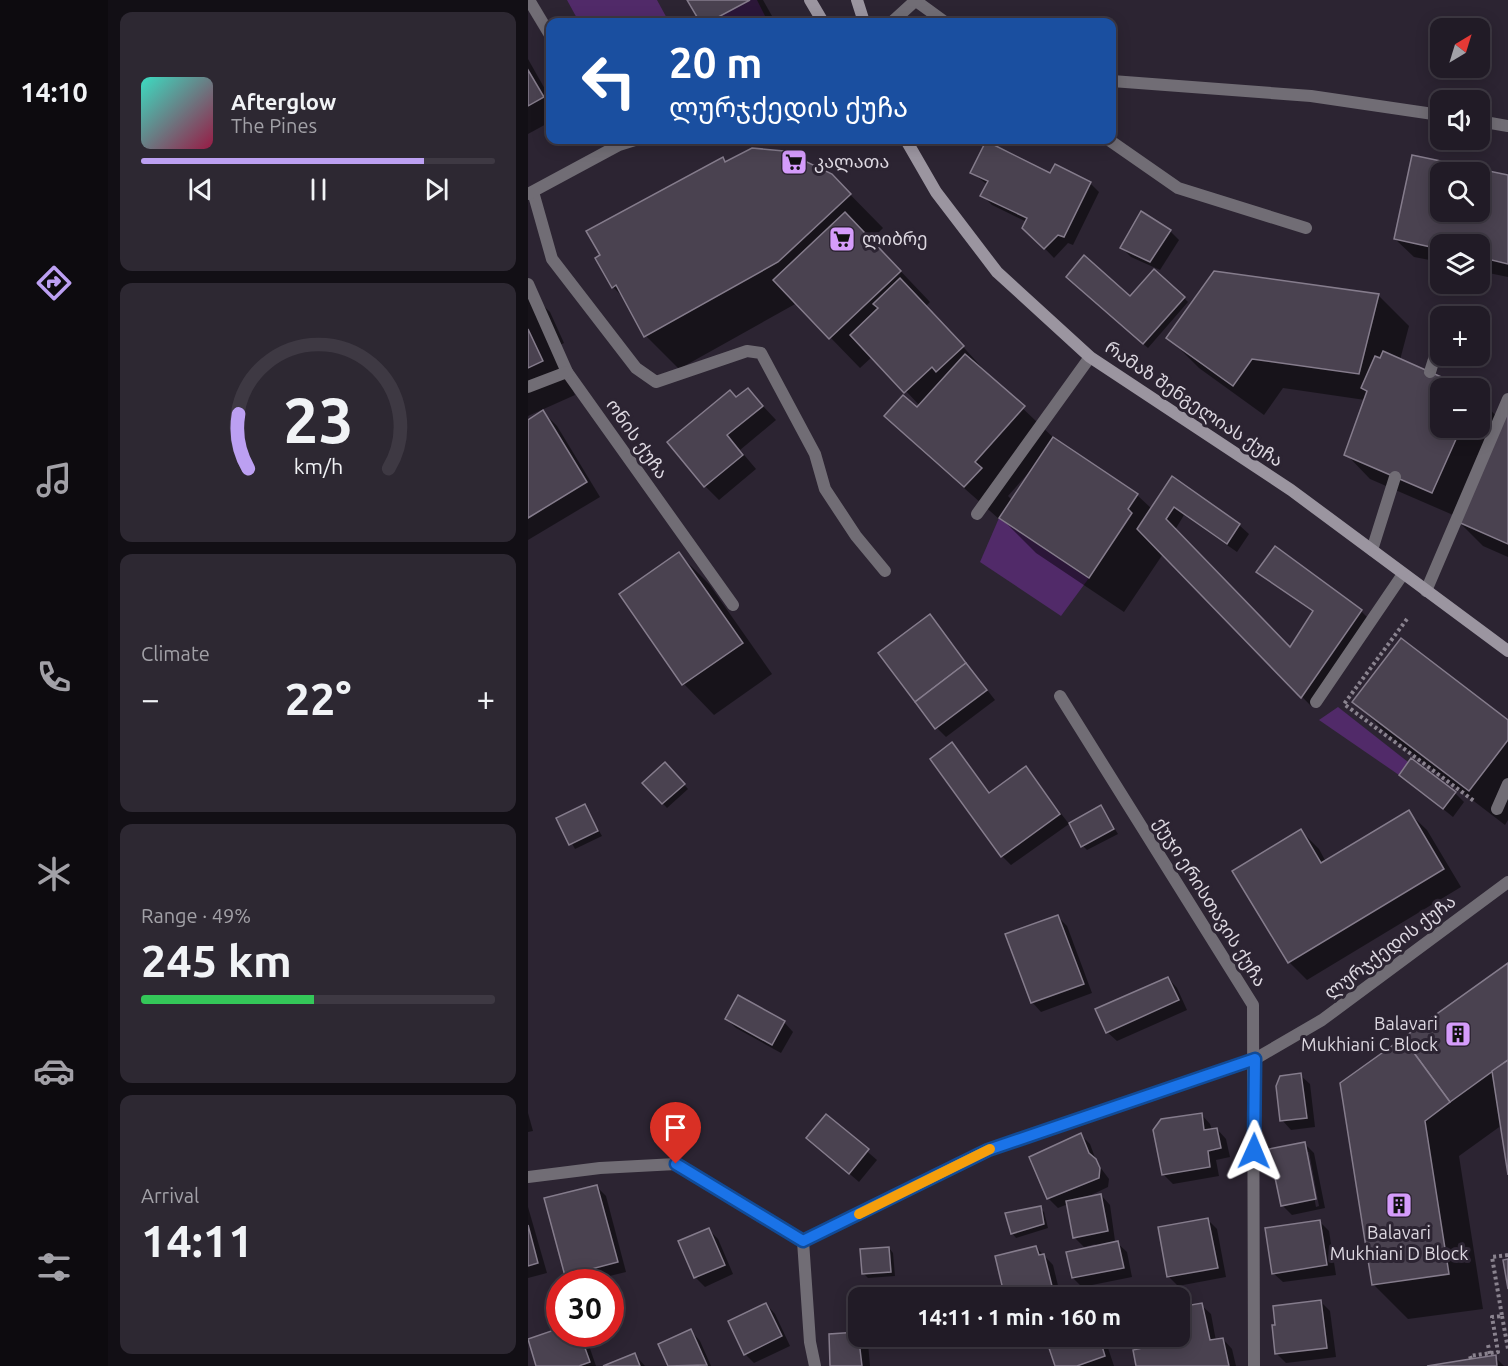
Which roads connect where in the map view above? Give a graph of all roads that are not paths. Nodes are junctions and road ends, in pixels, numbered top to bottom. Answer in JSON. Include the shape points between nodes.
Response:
{"nodes":[{"id":1,"x":529,"y":0,"type":"edge"},
{"id":2,"x":810,"y":0,"type":"edge"},
{"id":3,"x":857,"y":0,"type":"edge"},
{"id":4,"x":916,"y":0,"type":"edge"},
{"id":5,"x":821,"y":18,"type":"edge"},
{"id":6,"x":863,"y":18,"type":"edge"},
{"id":7,"x":896,"y":18,"type":"edge"},
{"id":8,"x":940,"y":18,"type":"edge"},
{"id":9,"x":546,"y":28,"type":"edge"},
{"id":10,"x":1116,"y":81,"type":"edge"},
{"id":11,"x":1430,"y":114,"type":"edge"},
{"id":12,"x":1490,"y":124,"type":"edge"},
{"id":13,"x":1508,"y":126,"type":"edge"},
{"id":14,"x":614,"y":144,"type":"edge"},
{"id":15,"x":908,"y":144,"type":"edge"},
{"id":16,"x":1115,"y":144,"type":"edge"},
{"id":17,"x":530,"y":193,"type":"edge"},
{"id":18,"x":1306,"y":228,"type":"dead end"},
{"id":19,"x":528,"y":285,"type":"edge"},
{"id":20,"x":1090,"y":357,"type":"junction"},
{"id":21,"x":1432,"y":366,"type":"edge"},
{"id":22,"x":567,"y":372,"type":"junction"},
{"id":23,"x":1430,"y":372,"type":"dead end"},
{"id":24,"x":528,"y":387,"type":"edge"},
{"id":25,"x":1508,"y":399,"type":"edge"},
{"id":26,"x":1395,"y":477,"type":"dead end"},
{"id":27,"x":977,"y":514,"type":"dead end"},
{"id":28,"x":1372,"y":550,"type":"junction"},
{"id":29,"x":885,"y":571,"type":"dead end"},
{"id":30,"x":1403,"y":574,"type":"junction"},
{"id":31,"x":1426,"y":591,"type":"junction"},
{"id":32,"x":733,"y":605,"type":"dead end"},
{"id":33,"x":1508,"y":651,"type":"edge"},
{"id":34,"x":1060,"y":696,"type":"dead end"},
{"id":35,"x":1316,"y":702,"type":"dead end"},
{"id":36,"x":1508,"y":784,"type":"edge"},
{"id":37,"x":1497,"y":808,"type":"dead end"},
{"id":38,"x":1508,"y":882,"type":"edge"},
{"id":39,"x":1255,"y":1059,"type":"junction"},
{"id":40,"x":528,"y":1177,"type":"edge"},
{"id":41,"x":803,"y":1241,"type":"junction"},
{"id":42,"x":815,"y":1366,"type":"edge"},
{"id":43,"x":1254,"y":1366,"type":"edge"}],
"edges":[{"from":1,"to":9,"type":"street"},
{"from":2,"to":5,"type":"main road"},
{"from":3,"to":6,"type":"main road"},
{"from":4,"to":7,"type":"street"},
{"from":4,"to":8,"type":"street"},
{"from":10,"to":11,"type":"street","via":[[1311,96]]},
{"from":12,"to":13,"type":"street"},
{"from":14,"to":17,"type":"street"},
{"from":15,"to":20,"type":"main road","name":"რამაზ შენგელიას ქუჩა","via":[[936,192],[997,272]]},
{"from":16,"to":18,"type":"street","via":[[1178,188]]},
{"from":17,"to":29,"type":"street","via":[[552,259],[636,368],[656,382],[747,351],[761,353],[815,454],[825,489]]},
{"from":19,"to":22,"type":"street","name":"ონის ქუჩა"},
{"from":20,"to":27,"type":"street"},
{"from":20,"to":28,"type":"main road","name":"რამაზ შენგელიას ქუჩა","via":[[1291,490]]},
{"from":21,"to":23,"type":"street"},
{"from":22,"to":24,"type":"street"},
{"from":22,"to":32,"type":"street","name":"ონის ქუჩა"},
{"from":25,"to":31,"type":"street"},
{"from":26,"to":28,"type":"street"},
{"from":28,"to":30,"type":"main road","name":"რამაზ შენგელიას ქუჩა"},
{"from":30,"to":31,"type":"main road","name":"რამაზ შენგელიას ქუჩა"},
{"from":30,"to":35,"type":"street"},
{"from":31,"to":33,"type":"main road","name":"რამაზ შენგელიას ქუჩა"},
{"from":34,"to":39,"type":"street","name":"ქუჯი ერისთავის ქუჩა","via":[[1253,1005]]},
{"from":36,"to":37,"type":"street"},
{"from":38,"to":39,"type":"street","name":"ლურჯქედის ქუჩა","via":[[1322,1020]]},
{"from":39,"to":41,"type":"street","name":"ლურჯქედის ქუჩა","via":[[988,1150]]},
{"from":39,"to":43,"type":"street","name":"ქუჯი ერისთავის ქუჩა"},
{"from":40,"to":41,"type":"street","via":[[676,1164]]},
{"from":41,"to":42,"type":"street"}]}
